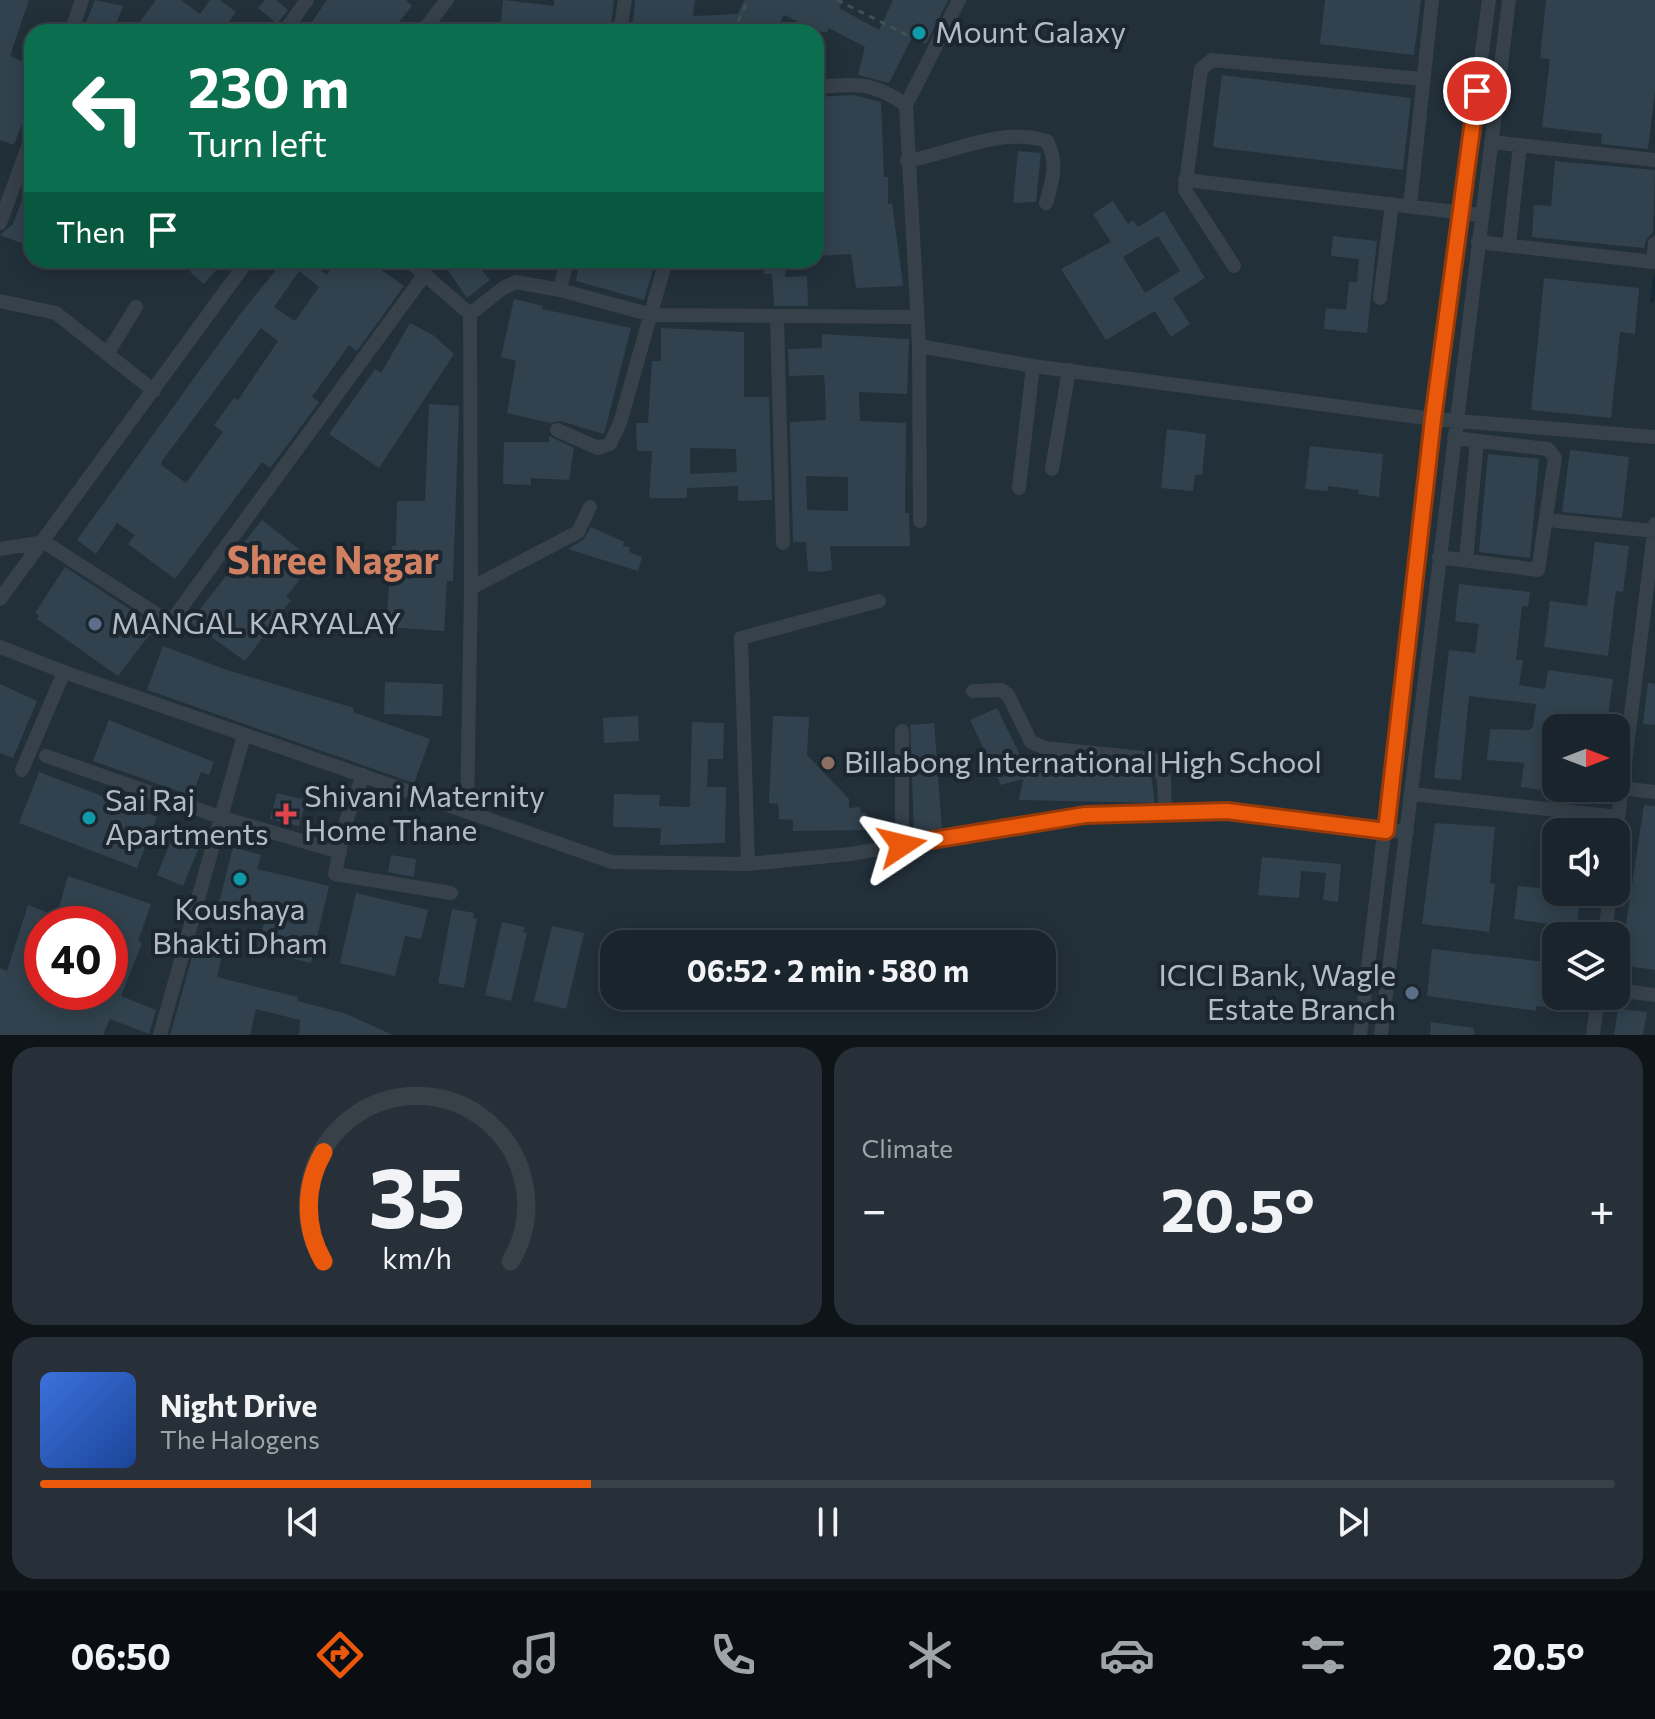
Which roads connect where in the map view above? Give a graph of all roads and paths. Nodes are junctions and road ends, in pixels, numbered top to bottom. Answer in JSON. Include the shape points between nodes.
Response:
{"nodes":[{"id":1,"x":82,"y":0,"type":"edge"},
{"id":2,"x":307,"y":0,"type":"edge"},
{"id":3,"x":447,"y":0,"type":"edge"},
{"id":4,"x":625,"y":0,"type":"edge"},
{"id":5,"x":748,"y":0,"type":"edge"},
{"id":6,"x":837,"y":0,"type":"edge"},
{"id":7,"x":959,"y":0,"type":"edge"},
{"id":8,"x":1432,"y":0,"type":"edge"},
{"id":9,"x":1489,"y":0,"type":"edge"},
{"id":10,"x":1509,"y":0,"type":"edge"},
{"id":11,"x":74,"y":24,"type":"edge"},
{"id":12,"x":290,"y":24,"type":"edge"},
{"id":13,"x":428,"y":24,"type":"edge"},
{"id":14,"x":621,"y":24,"type":"edge"},
{"id":15,"x":737,"y":24,"type":"edge"},
{"id":16,"x":934,"y":49,"type":"junction"},
{"id":17,"x":1423,"y":79,"type":"junction"},
{"id":18,"x":824,"y":86,"type":"edge"},
{"id":19,"x":906,"y":105,"type":"junction"},
{"id":20,"x":1491,"y":142,"type":"junction"},
{"id":21,"x":1520,"y":145,"type":"junction"},
{"id":22,"x":24,"y":158,"type":"edge"},
{"id":23,"x":1655,"y":160,"type":"edge"},
{"id":24,"x":907,"y":161,"type":"junction"},
{"id":25,"x":1185,"y":180,"type":"junction"},
{"id":26,"x":1046,"y":203,"type":"dead end"},
{"id":27,"x":1392,"y":204,"type":"junction"},
{"id":28,"x":1410,"y":206,"type":"junction"},
{"id":29,"x":1461,"y":212,"type":"junction"},
{"id":30,"x":1481,"y":215,"type":"junction"},
{"id":31,"x":0,"y":223,"type":"edge"},
{"id":32,"x":1478,"y":242,"type":"junction"},
{"id":33,"x":1655,"y":243,"type":"edge"},
{"id":34,"x":1509,"y":245,"type":"junction"},
{"id":35,"x":1234,"y":266,"type":"dead end"},
{"id":36,"x":242,"y":268,"type":"edge"},
{"id":37,"x":418,"y":268,"type":"edge"},
{"id":38,"x":565,"y":268,"type":"edge"},
{"id":39,"x":664,"y":268,"type":"edge"},
{"id":40,"x":425,"y":274,"type":"junction"},
{"id":41,"x":560,"y":290,"type":"junction"},
{"id":42,"x":1380,"y":298,"type":"dead end"},
{"id":43,"x":0,"y":301,"type":"edge"},
{"id":44,"x":136,"y":307,"type":"dead end"},
{"id":45,"x":470,"y":314,"type":"junction"},
{"id":46,"x":652,"y":315,"type":"junction"},
{"id":47,"x":917,"y":317,"type":"junction"},
{"id":48,"x":777,"y":318,"type":"junction"},
{"id":49,"x":919,"y":346,"type":"junction"},
{"id":50,"x":107,"y":354,"type":"junction"},
{"id":51,"x":1033,"y":366,"type":"junction"},
{"id":52,"x":1069,"y":370,"type":"junction"},
{"id":53,"x":154,"y":391,"type":"junction"},
{"id":54,"x":1433,"y":419,"type":"junction"},
{"id":55,"x":1455,"y":419,"type":"junction"},
{"id":56,"x":557,"y":430,"type":"dead end"},
{"id":57,"x":1655,"y":437,"type":"edge"},
{"id":58,"x":1454,"y":438,"type":"junction"},
{"id":59,"x":1477,"y":441,"type":"junction"},
{"id":60,"x":1052,"y":469,"type":"dead end"},
{"id":61,"x":1019,"y":488,"type":"dead end"},
{"id":62,"x":590,"y":507,"type":"dead end"},
{"id":63,"x":920,"y":521,"type":"dead end"},
{"id":64,"x":1556,"y":521,"type":"dead end"},
{"id":65,"x":1655,"y":524,"type":"edge"},
{"id":66,"x":1654,"y":531,"type":"edge"},
{"id":67,"x":44,"y":542,"type":"junction"},
{"id":68,"x":783,"y":543,"type":"dead end"},
{"id":69,"x":0,"y":549,"type":"edge"},
{"id":70,"x":1439,"y":557,"type":"junction"},
{"id":71,"x":1466,"y":560,"type":"junction"},
{"id":72,"x":471,"y":588,"type":"junction"},
{"id":73,"x":0,"y":599,"type":"edge"},
{"id":74,"x":879,"y":601,"type":"dead end"},
{"id":75,"x":1649,"y":622,"type":"edge"},
{"id":76,"x":0,"y":647,"type":"edge"},
{"id":77,"x":64,"y":672,"type":"junction"},
{"id":78,"x":973,"y":691,"type":"dead end"},
{"id":79,"x":902,"y":731,"type":"dead end"},
{"id":80,"x":244,"y":735,"type":"junction"},
{"id":81,"x":1630,"y":739,"type":"edge"},
{"id":82,"x":46,"y":756,"type":"dead end"},
{"id":83,"x":22,"y":770,"type":"dead end"},
{"id":84,"x":363,"y":775,"type":"junction"},
{"id":85,"x":1630,"y":789,"type":"edge"},
{"id":86,"x":1655,"y":792,"type":"edge"},
{"id":87,"x":1412,"y":794,"type":"junction"},
{"id":88,"x":1620,"y":802,"type":"edge"},
{"id":89,"x":467,"y":809,"type":"junction"},
{"id":90,"x":1165,"y":813,"type":"junction"},
{"id":91,"x":220,"y":817,"type":"junction"},
{"id":92,"x":1618,"y":817,"type":"joint"},
{"id":93,"x":1386,"y":831,"type":"junction"},
{"id":94,"x":1407,"y":832,"type":"junction"},
{"id":95,"x":902,"y":845,"type":"junction"},
{"id":96,"x":340,"y":852,"type":"junction"},
{"id":97,"x":748,"y":864,"type":"junction"},
{"id":98,"x":451,"y":893,"type":"dead end"},
{"id":99,"x":1630,"y":992,"type":"edge"},
{"id":100,"x":1655,"y":995,"type":"edge"},
{"id":101,"x":1596,"y":1010,"type":"edge"},
{"id":102,"x":160,"y":1035,"type":"edge"},
{"id":103,"x":1360,"y":1035,"type":"edge"},
{"id":104,"x":1381,"y":1035,"type":"edge"},
{"id":105,"x":1593,"y":1035,"type":"edge"}],
"edges":[{"from":1,"to":11,"type":"street"},
{"from":2,"to":12,"type":"street"},
{"from":3,"to":13,"type":"street"},
{"from":4,"to":14,"type":"street"},
{"from":5,"to":15,"type":"path"},
{"from":6,"to":16,"type":"path"},
{"from":7,"to":16,"type":"street"},
{"from":8,"to":17,"type":"street"},
{"from":9,"to":29,"type":"street"},
{"from":10,"to":20,"type":"street"},
{"from":16,"to":19,"type":"street"},
{"from":17,"to":25,"type":"street","via":[[1212,60],[1201,69]]},
{"from":17,"to":28,"type":"street"},
{"from":18,"to":19,"type":"street","via":[[882,88]]},
{"from":19,"to":24,"type":"street"},
{"from":20,"to":21,"type":"street"},
{"from":20,"to":30,"type":"street"},
{"from":21,"to":23,"type":"street"},
{"from":21,"to":34,"type":"street"},
{"from":22,"to":31,"type":"street"},
{"from":24,"to":26,"type":"street","via":[[1024,134],[1047,141],[1055,156]]},
{"from":24,"to":47,"type":"street"},
{"from":25,"to":27,"type":"street"},
{"from":25,"to":35,"type":"street","via":[[1187,199]]},
{"from":27,"to":28,"type":"street"},
{"from":27,"to":42,"type":"street"},
{"from":28,"to":29,"type":"street"},
{"from":29,"to":30,"type":"street"},
{"from":29,"to":54,"type":"street"},
{"from":30,"to":32,"type":"street"},
{"from":32,"to":34,"type":"street"},
{"from":32,"to":55,"type":"street"},
{"from":33,"to":34,"type":"street","via":[[1653,262]]},
{"from":36,"to":53,"type":"street"},
{"from":37,"to":40,"type":"street"},
{"from":38,"to":41,"type":"street"},
{"from":39,"to":46,"type":"street"},
{"from":40,"to":45,"type":"street"},
{"from":40,"to":67,"type":"street","via":[[170,623]]},
{"from":41,"to":45,"type":"street","via":[[516,282]]},
{"from":41,"to":46,"type":"street"},
{"from":43,"to":50,"type":"street","via":[[56,313]]},
{"from":44,"to":50,"type":"street"},
{"from":45,"to":72,"type":"street"},
{"from":46,"to":48,"type":"street"},
{"from":46,"to":56,"type":"street","via":[[610,444],[598,448]]},
{"from":47,"to":48,"type":"street"},
{"from":47,"to":49,"type":"street"},
{"from":48,"to":68,"type":"street"},
{"from":49,"to":51,"type":"street"},
{"from":49,"to":63,"type":"street"},
{"from":50,"to":53,"type":"street"},
{"from":51,"to":52,"type":"street"},
{"from":51,"to":61,"type":"street"},
{"from":52,"to":54,"type":"street"},
{"from":52,"to":60,"type":"street"},
{"from":53,"to":67,"type":"street"},
{"from":54,"to":55,"type":"street"},
{"from":54,"to":93,"type":"street"},
{"from":55,"to":57,"type":"street"},
{"from":55,"to":58,"type":"street"},
{"from":58,"to":59,"type":"street"},
{"from":58,"to":70,"type":"street"},
{"from":59,"to":71,"type":"street"},
{"from":59,"to":71,"type":"street","via":[[1548,449],[1555,458],[1538,570]]},
{"from":62,"to":72,"type":"street","via":[[578,532]]},
{"from":64,"to":66,"type":"street"},
{"from":65,"to":66,"type":"street"},
{"from":66,"to":75,"type":"street"},
{"from":67,"to":69,"type":"street"},
{"from":67,"to":73,"type":"street"},
{"from":70,"to":71,"type":"street"},
{"from":70,"to":87,"type":"street"},
{"from":72,"to":89,"type":"street"},
{"from":74,"to":97,"type":"street","via":[[741,638]]},
{"from":75,"to":81,"type":"street"},
{"from":76,"to":77,"type":"street"},
{"from":77,"to":80,"type":"street"},
{"from":77,"to":83,"type":"street"},
{"from":78,"to":90,"type":"street","via":[[1001,690],[1008,695],[1031,742],[1045,748],[1153,759],[1164,778]]},
{"from":79,"to":95,"type":"street"},
{"from":80,"to":84,"type":"street"},
{"from":80,"to":91,"type":"street"},
{"from":82,"to":91,"type":"street"},
{"from":84,"to":89,"type":"street"},
{"from":84,"to":96,"type":"street"},
{"from":85,"to":86,"type":"street"},
{"from":87,"to":92,"type":"street"},
{"from":87,"to":94,"type":"street"},
{"from":88,"to":92,"type":"street"},
{"from":89,"to":97,"type":"street","via":[[612,862]]},
{"from":90,"to":93,"type":"street","via":[[1227,811]]},
{"from":90,"to":95,"type":"street","via":[[1085,815]]},
{"from":91,"to":96,"type":"street"},
{"from":91,"to":102,"type":"street"},
{"from":93,"to":94,"type":"street"},
{"from":93,"to":103,"type":"street"},
{"from":94,"to":104,"type":"street"},
{"from":95,"to":97,"type":"street"},
{"from":96,"to":98,"type":"street","via":[[335,874]]},
{"from":99,"to":100,"type":"street"},
{"from":101,"to":105,"type":"street"}]}
